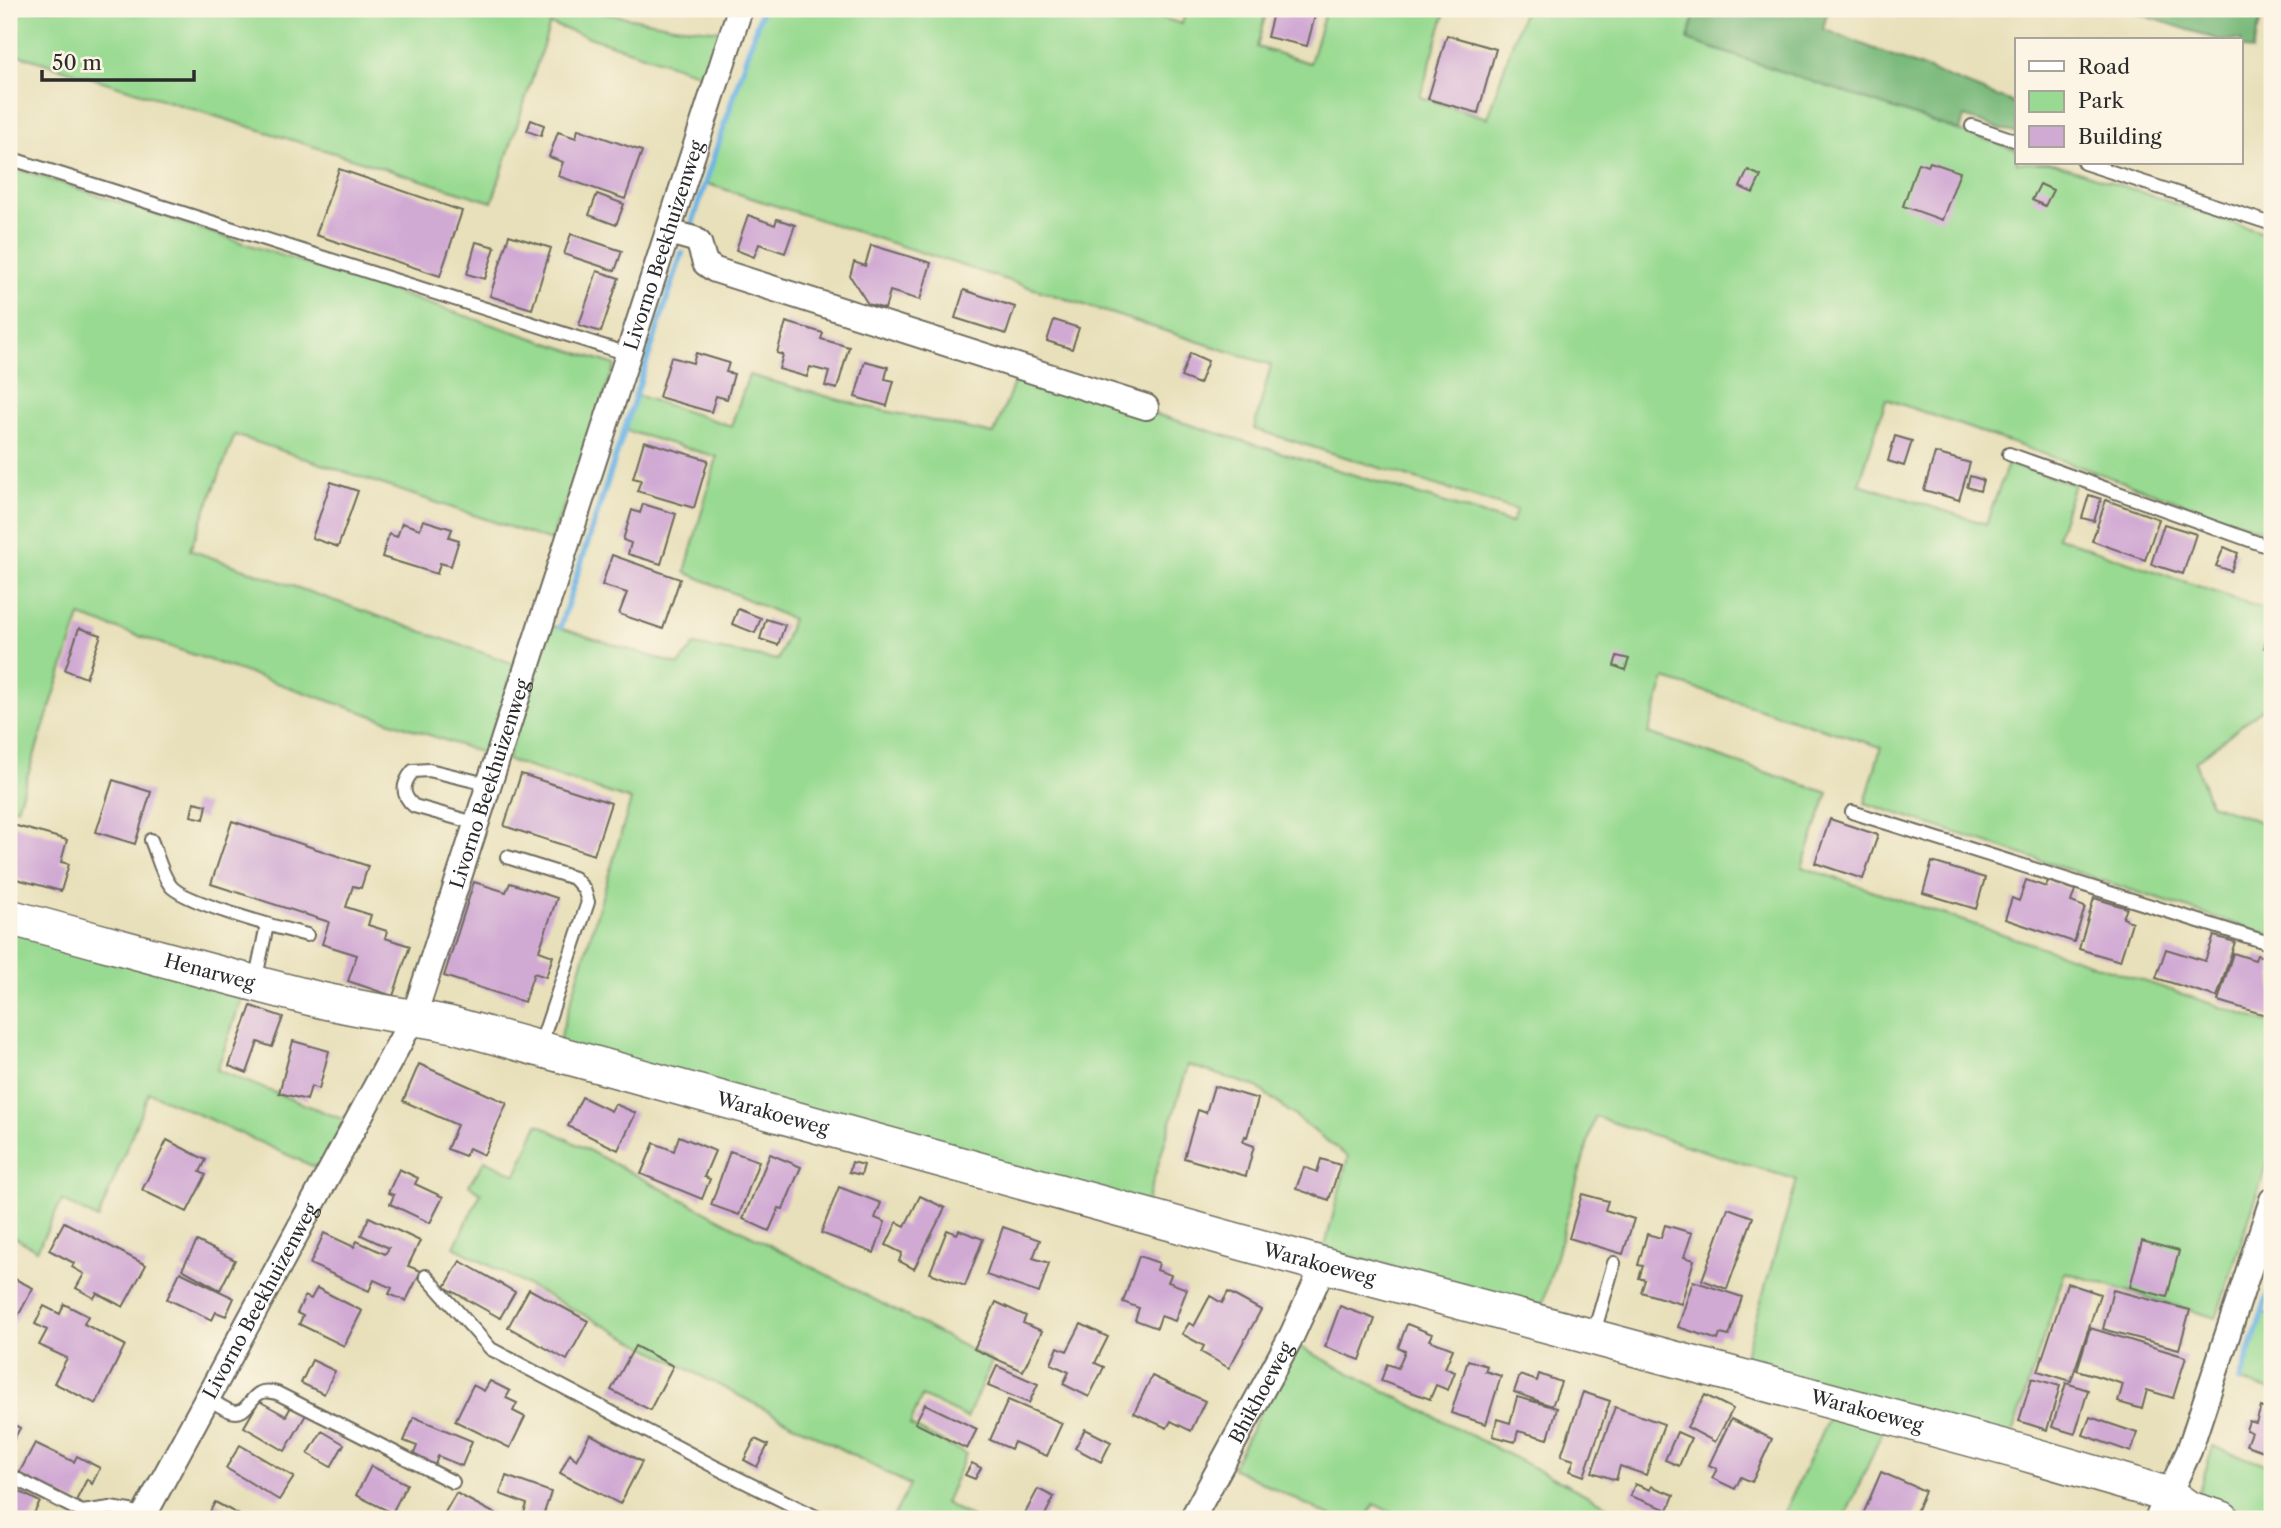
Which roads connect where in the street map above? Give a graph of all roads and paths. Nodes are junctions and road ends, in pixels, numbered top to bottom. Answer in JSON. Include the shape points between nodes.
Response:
{"nodes":[{"id":1,"x":740,"y":9,"type":"edge"},
{"id":2,"x":1972,"y":126,"type":"dead end"},
{"id":3,"x":2015,"y":140,"type":"edge"},
{"id":4,"x":9,"y":158,"type":"edge"},
{"id":5,"x":2087,"y":164,"type":"edge"},
{"id":6,"x":2272,"y":224,"type":"edge"},
{"id":7,"x":669,"y":232,"type":"junction"},
{"id":8,"x":628,"y":354,"type":"junction"},
{"id":9,"x":1146,"y":407,"type":"dead end"},
{"id":10,"x":2008,"y":454,"type":"dead end"},
{"id":11,"x":2272,"y":548,"type":"edge"},
{"id":12,"x":491,"y":785,"type":"junction"},
{"id":13,"x":1853,"y":812,"type":"dead end"},
{"id":14,"x":478,"y":824,"type":"junction"},
{"id":15,"x":151,"y":840,"type":"dead end"},
{"id":16,"x":507,"y":857,"type":"dead end"},
{"id":17,"x":9,"y":916,"type":"edge"},
{"id":18,"x":267,"y":925,"type":"junction"},
{"id":19,"x":307,"y":935,"type":"dead end"},
{"id":20,"x":2272,"y":944,"type":"edge"},
{"id":21,"x":255,"y":983,"type":"junction"},
{"id":22,"x":414,"y":1016,"type":"junction"},
{"id":23,"x":539,"y":1049,"type":"junction"},
{"id":24,"x":2272,"y":1200,"type":"edge"},
{"id":25,"x":1614,"y":1264,"type":"dead end"},
{"id":26,"x":1324,"y":1265,"type":"junction"},
{"id":27,"x":426,"y":1276,"type":"dead end"},
{"id":28,"x":1592,"y":1337,"type":"junction"},
{"id":29,"x":208,"y":1398,"type":"junction"},
{"id":30,"x":9,"y":1475,"type":"edge"},
{"id":31,"x":453,"y":1482,"type":"dead end"},
{"id":32,"x":2163,"y":1507,"type":"edge"},
{"id":33,"x":143,"y":1518,"type":"edge"},
{"id":34,"x":820,"y":1519,"type":"edge"},
{"id":35,"x":1192,"y":1519,"type":"edge"},
{"id":36,"x":2222,"y":1519,"type":"edge"}],
"edges":[{"from":1,"to":7,"type":"street","name":"Livorno Beekhuizenweg"},
{"from":2,"to":3,"type":"lane"},
{"from":4,"to":8,"type":"lane"},
{"from":5,"to":6,"type":"lane"},
{"from":7,"to":8,"type":"street","name":"Livorno Beekhuizenweg"},
{"from":7,"to":9,"type":"street","via":[[699,243],[705,263],[715,270]]},
{"from":8,"to":12,"type":"street","name":"Livorno Beekhuizenweg"},
{"from":10,"to":11,"type":"lane"},
{"from":12,"to":14,"type":"street","name":"Livorno Beekhuizenweg"},
{"from":12,"to":14,"type":"lane","via":[[429,770],[413,771],[407,778],[403,791],[414,806]]},
{"from":13,"to":20,"type":"lane"},
{"from":14,"to":22,"type":"street","name":"Livorno Beekhuizenweg"},
{"from":15,"to":18,"type":"lane","via":[[171,887],[185,897]]},
{"from":16,"to":23,"type":"lane","via":[[574,878],[588,902]]},
{"from":17,"to":21,"type":"street","name":"Henarweg"},
{"from":18,"to":19,"type":"lane"},
{"from":18,"to":21,"type":"lane"},
{"from":21,"to":22,"type":"street","name":"Henarweg","via":[[376,1012]]},
{"from":22,"to":23,"type":"street","name":"Warakoeweg"},
{"from":22,"to":29,"type":"street","name":"Livorno Beekhuizenweg"},
{"from":23,"to":26,"type":"street","name":"Warakoeweg"},
{"from":24,"to":32,"type":"street","via":[[2189,1451]]},
{"from":25,"to":28,"type":"lane"},
{"from":26,"to":28,"type":"street","name":"Warakoeweg"},
{"from":26,"to":35,"type":"street","name":"Bhikhoeweg","via":[[1292,1335]]},
{"from":27,"to":34,"type":"lane","via":[[491,1349]]},
{"from":28,"to":32,"type":"street","name":"Warakoeweg","via":[[2021,1452]]},
{"from":29,"to":31,"type":"lane","via":[[236,1412],[246,1409],[260,1393],[277,1393]]},
{"from":29,"to":33,"type":"street","name":"Livorno Beekhuizenweg"},
{"from":30,"to":33,"type":"lane","via":[[82,1512],[110,1508],[130,1510]]},
{"from":32,"to":36,"type":"street","name":"Warakoeweg"}]}
